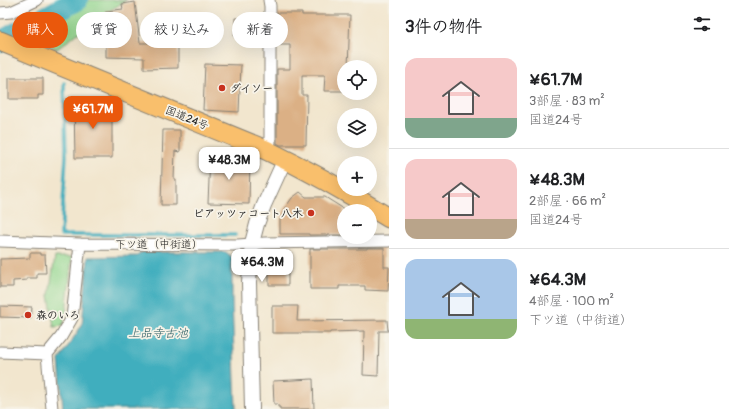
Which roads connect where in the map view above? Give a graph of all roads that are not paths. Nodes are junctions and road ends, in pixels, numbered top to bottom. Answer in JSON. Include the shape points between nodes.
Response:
{"nodes":[{"id":1,"x":37,"y":0,"type":"edge"},
{"id":2,"x":269,"y":0,"type":"edge"},
{"id":3,"x":0,"y":13,"type":"edge"},
{"id":4,"x":0,"y":41,"type":"edge"},
{"id":5,"x":266,"y":150,"type":"junction"},
{"id":6,"x":285,"y":159,"type":"junction"},
{"id":7,"x":389,"y":218,"type":"edge"},
{"id":8,"x":0,"y":240,"type":"edge"},
{"id":9,"x":389,"y":241,"type":"edge"},
{"id":10,"x":252,"y":243,"type":"junction"},
{"id":11,"x":80,"y":244,"type":"junction"},
{"id":12,"x":0,"y":352,"type":"edge"},
{"id":13,"x":47,"y":354,"type":"junction"},
{"id":14,"x":52,"y":409,"type":"edge"},
{"id":15,"x":252,"y":409,"type":"edge"}],
"edges":[{"from":1,"to":3,"type":"street","via":[[11,12]]},
{"from":2,"to":5,"type":"street","via":[[270,142]]},
{"from":4,"to":5,"type":"highway","name":"国道24号"},
{"from":5,"to":6,"type":"highway","name":"国道24号"},
{"from":6,"to":7,"type":"highway","name":"国道24号","via":[[353,195]]},
{"from":6,"to":10,"type":"street","via":[[264,205]]},
{"from":8,"to":11,"type":"street","name":"下ツ道（中街道）"},
{"from":9,"to":10,"type":"street","name":"下ツ道（中街道）"},
{"from":10,"to":11,"type":"street","name":"下ツ道（中街道）"},
{"from":10,"to":15,"type":"street","via":[[249,282]]},
{"from":11,"to":13,"type":"street","via":[[72,318]]},
{"from":12,"to":13,"type":"street"},
{"from":13,"to":14,"type":"street"}]}
